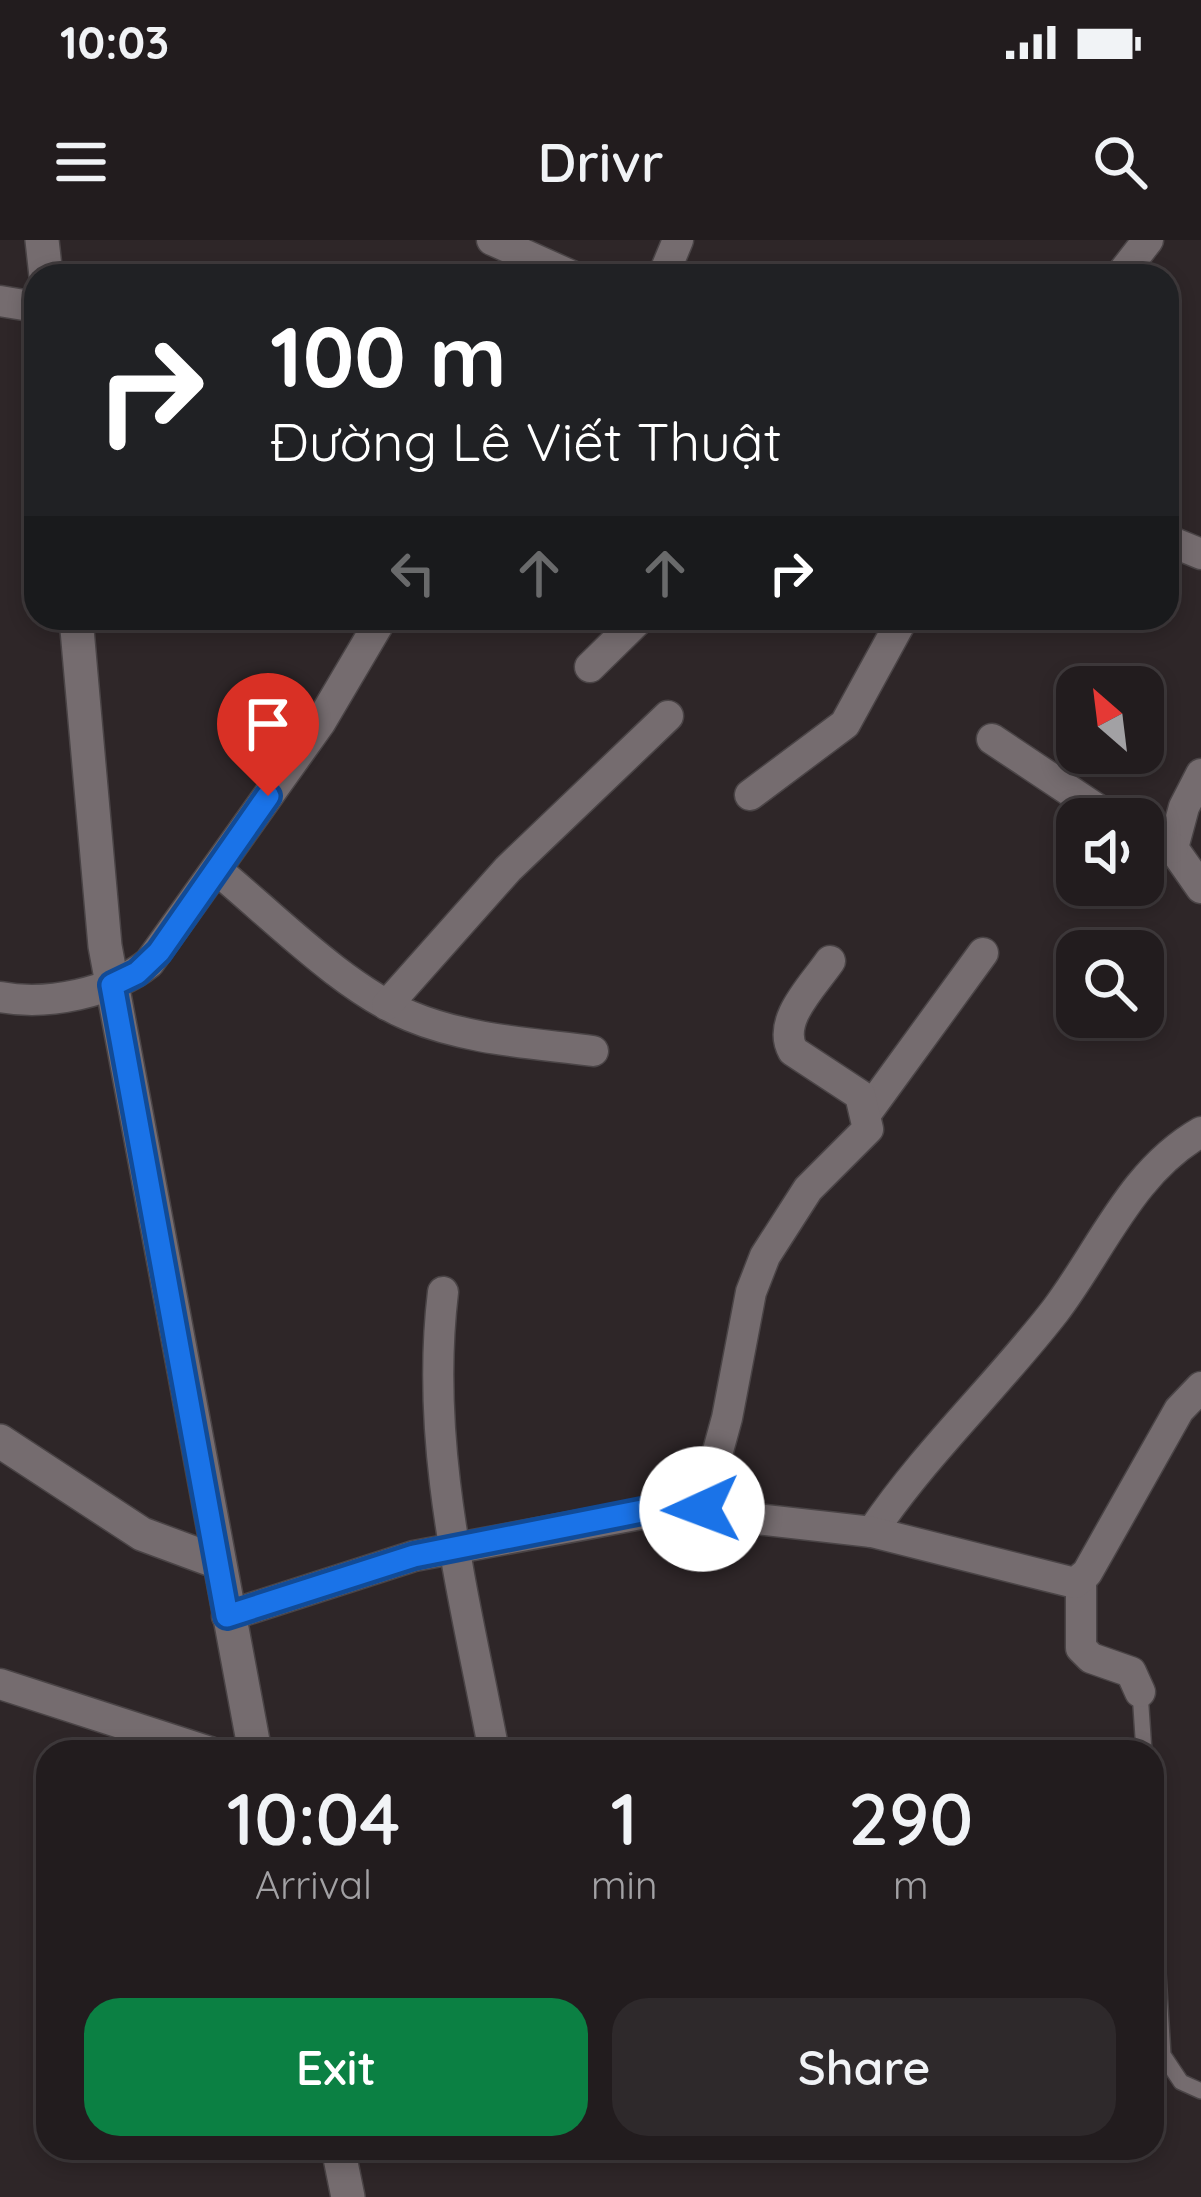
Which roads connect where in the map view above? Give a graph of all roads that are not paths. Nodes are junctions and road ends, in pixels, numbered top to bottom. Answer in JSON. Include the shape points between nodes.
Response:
{"nodes":[{"id":1,"x":492,"y":240,"type":"edge"},
{"id":2,"x":1148,"y":240,"type":"edge"},
{"id":3,"x":524,"y":257,"type":"edge"},
{"id":4,"x":1129,"y":264,"type":"edge"},
{"id":5,"x":77,"y":630,"type":"edge"},
{"id":6,"x":375,"y":630,"type":"edge"},
{"id":7,"x":628,"y":630,"type":"edge"},
{"id":8,"x":896,"y":630,"type":"edge"},
{"id":9,"x":590,"y":667,"type":"dead end"},
{"id":10,"x":668,"y":716,"type":"dead end"},
{"id":11,"x":992,"y":740,"type":"dead end"},
{"id":12,"x":1201,"y":775,"type":"edge"},
{"id":13,"x":750,"y":796,"type":"dead end"},
{"id":14,"x":1080,"y":798,"type":"edge"},
{"id":15,"x":1164,"y":845,"type":"edge"},
{"id":16,"x":1173,"y":848,"type":"junction"},
{"id":17,"x":217,"y":870,"type":"junction"},
{"id":18,"x":1201,"y":888,"type":"edge"},
{"id":19,"x":983,"y":953,"type":"dead end"},
{"id":20,"x":830,"y":961,"type":"dead end"},
{"id":21,"x":112,"y":985,"type":"junction"},
{"id":22,"x":0,"y":997,"type":"edge"},
{"id":23,"x":387,"y":1005,"type":"junction"},
{"id":24,"x":593,"y":1051,"type":"dead end"},
{"id":25,"x":868,"y":1111,"type":"junction"},
{"id":26,"x":1201,"y":1132,"type":"edge"},
{"id":27,"x":442,"y":1292,"type":"dead end"},
{"id":28,"x":1201,"y":1387,"type":"edge"},
{"id":29,"x":0,"y":1441,"type":"edge"},
{"id":30,"x":702,"y":1509,"type":"junction"},
{"id":31,"x":872,"y":1532,"type":"junction"},
{"id":32,"x":452,"y":1550,"type":"junction"},
{"id":33,"x":215,"y":1561,"type":"junction"},
{"id":34,"x":1081,"y":1579,"type":"junction"},
{"id":35,"x":227,"y":1616,"type":"junction"},
{"id":36,"x":0,"y":1684,"type":"edge"},
{"id":37,"x":1140,"y":1691,"type":"joint"},
{"id":38,"x":173,"y":1740,"type":"edge"},
{"id":39,"x":253,"y":1740,"type":"edge"},
{"id":40,"x":492,"y":1740,"type":"edge"},
{"id":41,"x":1143,"y":1740,"type":"edge"},
{"id":42,"x":1164,"y":2057,"type":"edge"},
{"id":43,"x":1201,"y":2091,"type":"edge"},
{"id":44,"x":340,"y":2160,"type":"edge"},
{"id":45,"x":348,"y":2197,"type":"edge"}],
"edges":[{"from":1,"to":3,"type":"street"},
{"from":2,"to":4,"type":"street"},
{"from":5,"to":21,"type":"main road"},
{"from":6,"to":17,"type":"street"},
{"from":7,"to":9,"type":"street"},
{"from":8,"to":13,"type":"street","via":[[845,724]]},
{"from":10,"to":23,"type":"street","via":[[508,869]]},
{"from":11,"to":14,"type":"street"},
{"from":12,"to":16,"type":"street"},
{"from":15,"to":16,"type":"street"},
{"from":16,"to":18,"type":"street"},
{"from":17,"to":21,"type":"street","via":[[149,963]]},
{"from":17,"to":23,"type":"street"},
{"from":19,"to":25,"type":"street"},
{"from":20,"to":25,"type":"street","via":[[789,1023],[787,1040],[860,1095]]},
{"from":21,"to":22,"type":"street","via":[[30,1000]]},
{"from":21,"to":33,"type":"main road"},
{"from":23,"to":24,"type":"street","via":[[464,1033]]},
{"from":25,"to":30,"type":"street","via":[[860,1142],[808,1189],[765,1256]]},
{"from":26,"to":31,"type":"street","via":[[1145,1179],[1054,1312],[917,1466]]},
{"from":27,"to":32,"type":"street","via":[[436,1410]]},
{"from":28,"to":34,"type":"street","via":[[1179,1409]]},
{"from":29,"to":33,"type":"main road","via":[[142,1534]]},
{"from":30,"to":31,"type":"street"},
{"from":30,"to":32,"type":"street","via":[[642,1511]]},
{"from":31,"to":34,"type":"street","via":[[1063,1583]]},
{"from":32,"to":35,"type":"street"},
{"from":32,"to":40,"type":"street"},
{"from":33,"to":35,"type":"main road"},
{"from":34,"to":37,"type":"street","via":[[1081,1648],[1131,1672]]},
{"from":35,"to":39,"type":"main road"},
{"from":36,"to":38,"type":"street"},
{"from":37,"to":41,"type":"lane"},
{"from":42,"to":43,"type":"lane","via":[[1180,2082]]},
{"from":44,"to":45,"type":"main road"}]}
